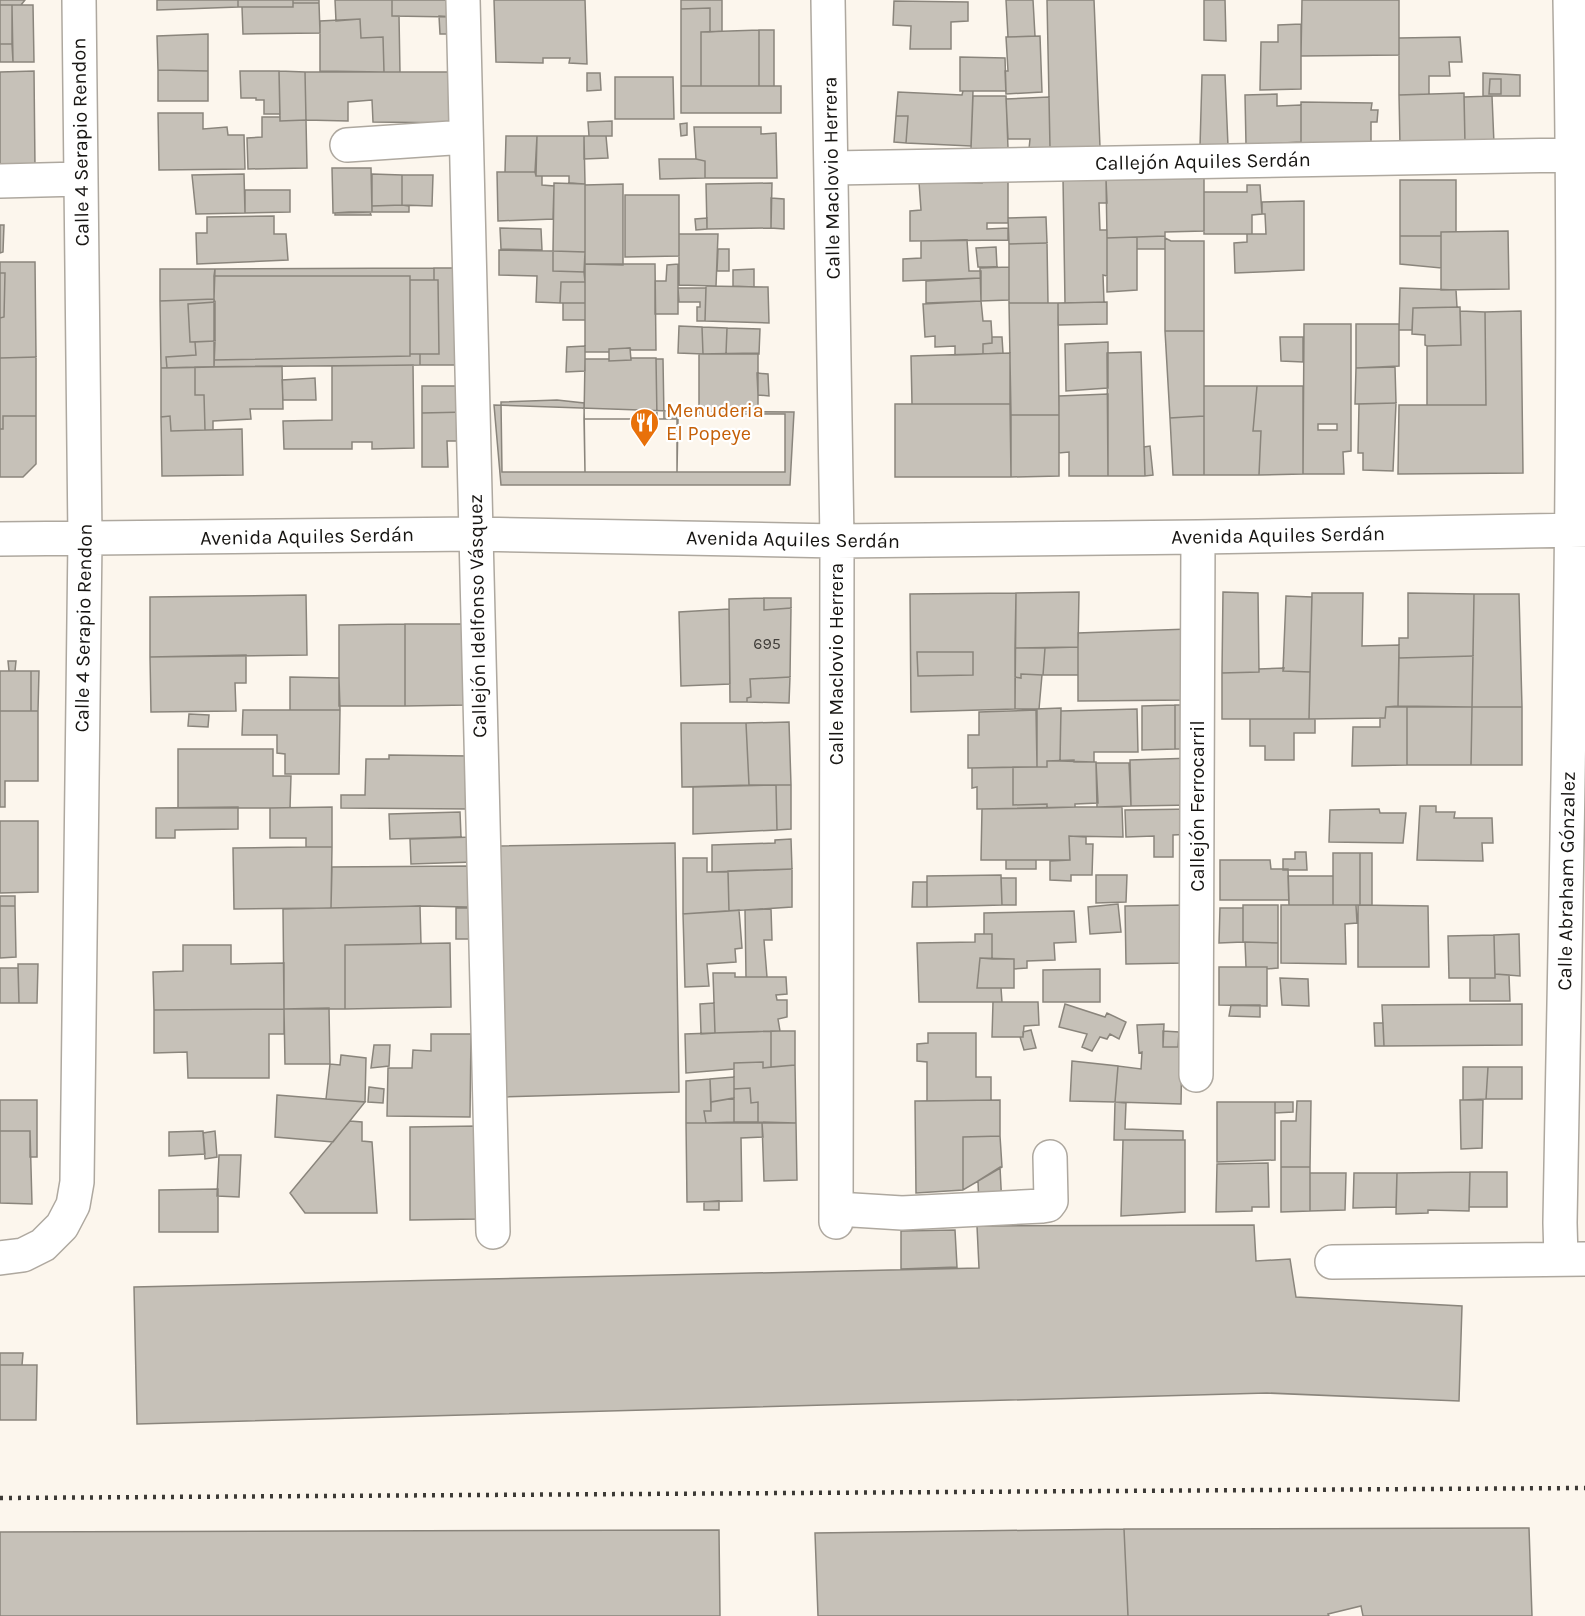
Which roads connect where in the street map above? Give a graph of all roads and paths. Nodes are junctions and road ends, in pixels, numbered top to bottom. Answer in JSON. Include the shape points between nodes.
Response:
{"nodes":[{"id":1,"x":79,"y":0,"type":"edge"},
{"id":2,"x":463,"y":0,"type":"edge"},
{"id":3,"x":828,"y":0,"type":"edge"},
{"id":4,"x":1570,"y":0,"type":"edge"},
{"id":5,"x":466,"y":137,"type":"junction"},
{"id":6,"x":347,"y":145,"type":"dead end"},
{"id":7,"x":1573,"y":155,"type":"junction"},
{"id":8,"x":832,"y":168,"type":"junction"},
{"id":9,"x":81,"y":179,"type":"junction"},
{"id":10,"x":0,"y":181,"type":"edge"},
{"id":11,"x":1578,"y":530,"type":"edge"},
{"id":12,"x":475,"y":534,"type":"junction"},
{"id":13,"x":1198,"y":537,"type":"junction"},
{"id":14,"x":0,"y":539,"type":"edge"},
{"id":15,"x":85,"y":539,"type":"junction"},
{"id":16,"x":837,"y":541,"type":"junction"},
{"id":17,"x":1196,"y":1075,"type":"dead end"},
{"id":18,"x":1050,"y":1157,"type":"dead end"},
{"id":19,"x":493,"y":1232,"type":"dead end"},
{"id":20,"x":0,"y":1258,"type":"edge"},
{"id":21,"x":1573,"y":1259,"type":"edge"},
{"id":22,"x":1332,"y":1262,"type":"dead end"}],
"edges":[{"from":1,"to":9,"type":"street","name":"Calle 4 Serapio Rendon"},
{"from":2,"to":5,"type":"street","name":"Callejón Idelfonso Vásquez"},
{"from":3,"to":8,"type":"street","name":"Calle Maclovio Herrera"},
{"from":4,"to":7,"type":"street","name":"Calle Abraham Gónzalez"},
{"from":5,"to":6,"type":"street"},
{"from":5,"to":12,"type":"street","name":"Callejón Idelfonso Vásquez"},
{"from":7,"to":8,"type":"street","name":"Callejón Aquiles Serdán"},
{"from":7,"to":11,"type":"street","name":"Calle Abraham Gónzalez"},
{"from":8,"to":16,"type":"street","name":"Calle Maclovio Herrera"},
{"from":9,"to":10,"type":"street"},
{"from":9,"to":15,"type":"street","name":"Calle 4 Serapio Rendon"},
{"from":11,"to":13,"type":"street","name":"Avenida Aquiles Serdán"},
{"from":11,"to":21,"type":"street","name":"Calle Abraham Gónzalez","via":[[1560,1211]]},
{"from":12,"to":15,"type":"street","name":"Avenida Aquiles Serdán"},
{"from":12,"to":16,"type":"street","name":"Avenida Aquiles Serdán"},
{"from":12,"to":19,"type":"street","name":"Callejón Idelfonso Vásquez"},
{"from":13,"to":16,"type":"street","name":"Avenida Aquiles Serdán"},
{"from":13,"to":17,"type":"street","name":"Callejón Ferrocarril"},
{"from":14,"to":15,"type":"street","name":"Avenida Aquiles Serdán"},
{"from":15,"to":20,"type":"street","name":"Calle 4 Serapio Rendon","via":[[77,1182],[73,1205],[62,1226],[43,1245],[23,1255]]},
{"from":16,"to":18,"type":"street","name":"Calle Maclovio Herrera","via":[[836,1216],[1048,1205]]},
{"from":21,"to":22,"type":"street"}]}
